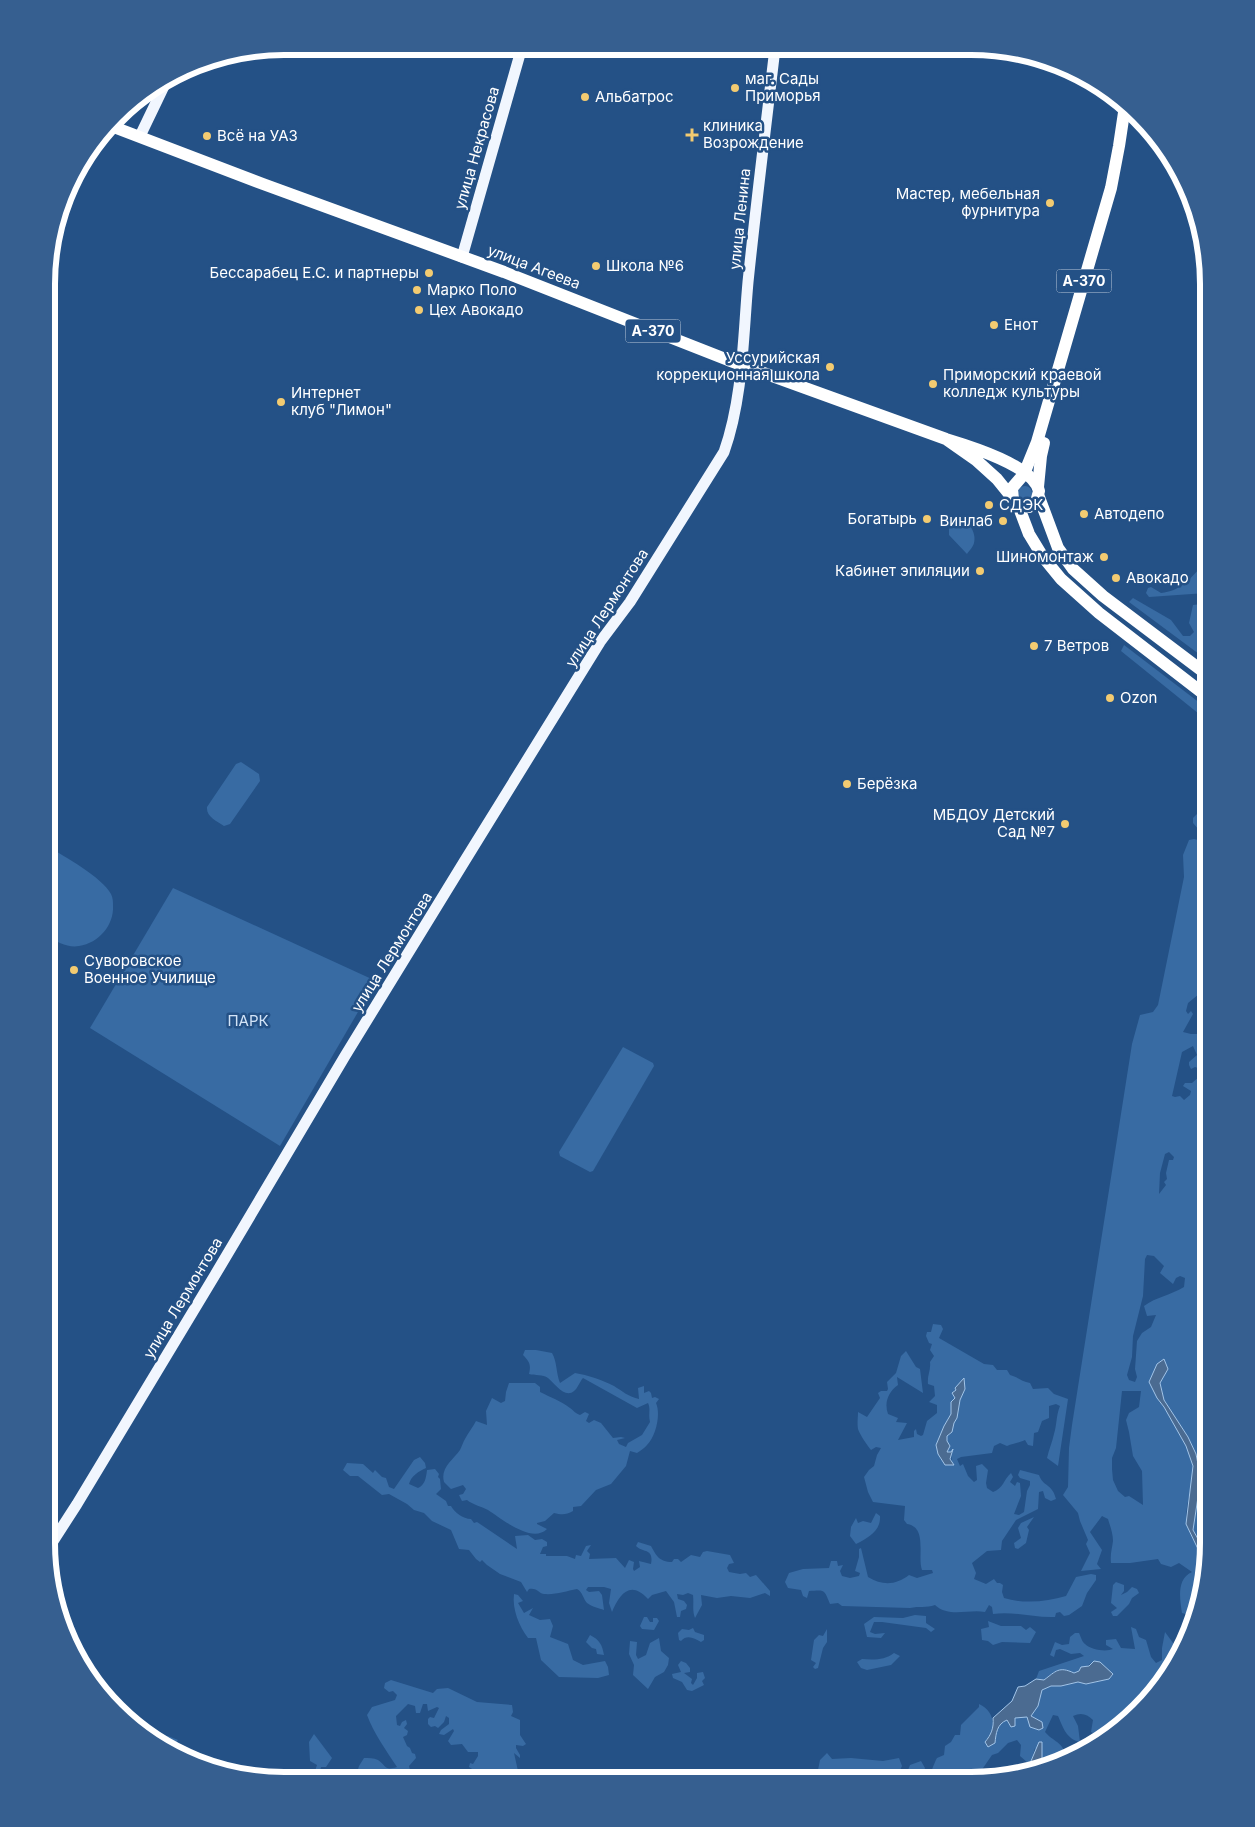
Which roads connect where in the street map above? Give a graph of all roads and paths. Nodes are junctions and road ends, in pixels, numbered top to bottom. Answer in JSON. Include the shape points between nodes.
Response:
{"nodes":[{"id":1,"x":520,"y":55,"type":"edge"},
{"id":2,"x":773,"y":55,"type":"edge"},
{"id":3,"x":162,"y":91,"type":"edge"},
{"id":4,"x":1124,"y":114,"type":"edge"},
{"id":5,"x":1131,"y":120,"type":"edge"},
{"id":6,"x":117,"y":128,"type":"edge"},
{"id":7,"x":140,"y":136,"type":"junction"},
{"id":8,"x":462,"y":257,"type":"junction"},
{"id":9,"x":742,"y":364,"type":"junction"},
{"id":10,"x":946,"y":439,"type":"junction"},
{"id":11,"x":1024,"y":474,"type":"junction"},
{"id":12,"x":1039,"y":492,"type":"junction"},
{"id":13,"x":1016,"y":503,"type":"junction"},
{"id":14,"x":1200,"y":669,"type":"edge"},
{"id":15,"x":1200,"y":691,"type":"edge"},
{"id":16,"x":55,"y":1538,"type":"edge"}],
"edges":[{"from":1,"to":8,"type":"main road","name":"улица Некрасова"},
{"from":2,"to":9,"type":"main road","name":"улица Ленина"},
{"from":3,"to":7,"type":"main road"},
{"from":4,"to":11,"type":"highway","number":"А-370","via":[[1111,188],[1038,442]]},
{"from":5,"to":12,"type":"highway","number":"А-370","via":[[1107,226],[1040,456]]},
{"from":6,"to":7,"type":"highway","name":"улица Агеева"},
{"from":7,"to":8,"type":"highway","name":"улица Агеева"},
{"from":8,"to":9,"type":"highway","name":"улица Агеева","number":"А-370"},
{"from":9,"to":10,"type":"highway","name":"улица Агеева","number":"А-370"},
{"from":9,"to":16,"type":"main road","name":"улица Лермонтова","via":[[731,430],[721,459],[630,602],[600,642],[464,862]]},
{"from":10,"to":11,"type":"highway","name":"улица Агеева","number":"А-370","via":[[1014,464]]},
{"from":10,"to":13,"type":"highway","name":"улица Агеева","number":"А-370","via":[[976,460]]},
{"from":11,"to":12,"type":"highway","number":"А-370","via":[[1035,482]]},
{"from":11,"to":13,"type":"highway","number":"А-370","via":[[1011,492]]},
{"from":12,"to":13,"type":"highway","via":[[1029,507]]},
{"from":12,"to":14,"type":"highway","number":"А-370","via":[[1058,548],[1073,569],[1103,596]]},
{"from":13,"to":15,"type":"highway","number":"А-370","via":[[1043,557],[1061,579],[1099,613]]}]}
